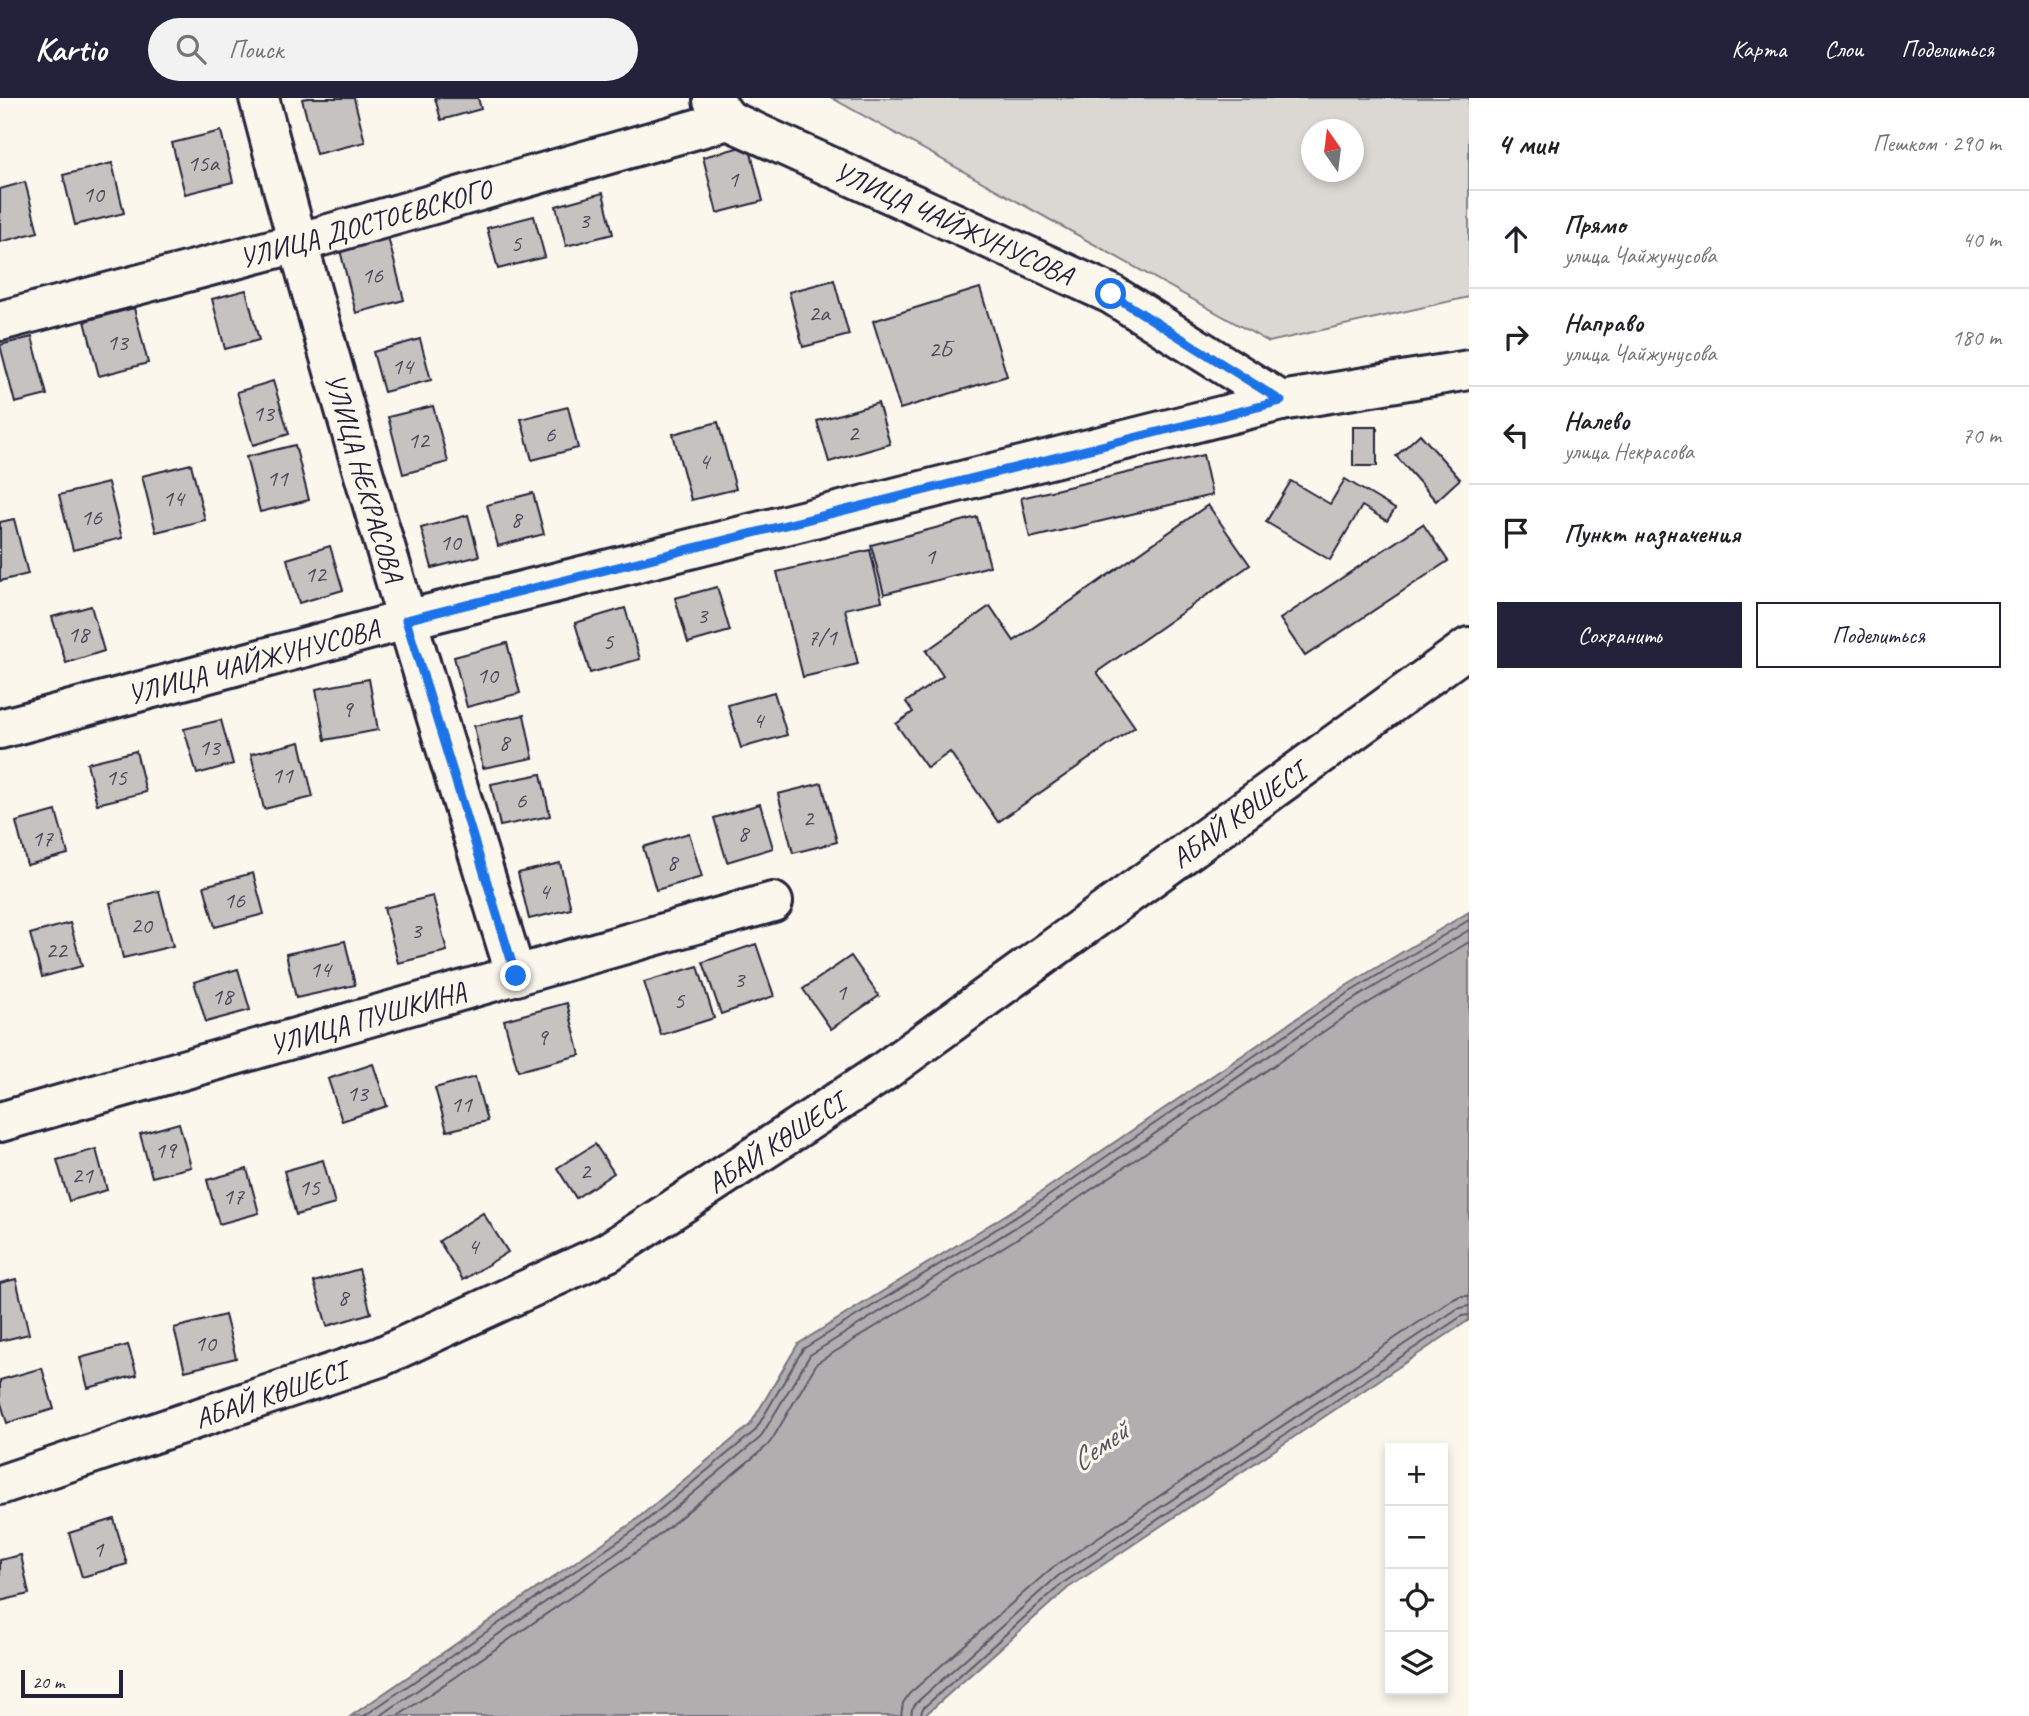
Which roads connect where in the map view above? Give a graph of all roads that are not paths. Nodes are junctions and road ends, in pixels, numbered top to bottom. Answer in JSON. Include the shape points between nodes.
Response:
{"nodes":[{"id":1,"x":259,"y":98,"type":"edge"},
{"id":2,"x":720,"y":109,"type":"edge"},
{"id":3,"x":297,"y":243,"type":"junction"},
{"id":4,"x":0,"y":321,"type":"edge"},
{"id":5,"x":1469,"y":370,"type":"edge"},
{"id":6,"x":1281,"y":401,"type":"junction"},
{"id":7,"x":406,"y":620,"type":"junction"},
{"id":8,"x":1469,"y":647,"type":"edge"},
{"id":9,"x":0,"y":729,"type":"edge"},
{"id":10,"x":773,"y":902,"type":"dead end"},
{"id":11,"x":516,"y":976,"type":"junction"},
{"id":12,"x":0,"y":1122,"type":"edge"},
{"id":13,"x":0,"y":1485,"type":"edge"}],
"edges":[{"from":1,"to":3,"type":"street","name":"УЛИЦА НЕКРАСОВА"},
{"from":2,"to":3,"type":"street","name":"УЛИЦА ДОСТОЕВСКОГО"},
{"from":2,"to":6,"type":"street","name":"УЛИЦА ЧАЙЖУНУСОВА","via":[[1111,294]]},
{"from":3,"to":4,"type":"street","name":"УЛИЦА ДОСТОЕВСКОГО"},
{"from":3,"to":7,"type":"street","name":"УЛИЦА НЕКРАСОВА"},
{"from":5,"to":6,"type":"street","name":"УЛИЦА ЧАЙЖУНУСОВА"},
{"from":6,"to":7,"type":"street","name":"УЛИЦА ЧАЙЖУНУСОВА"},
{"from":7,"to":9,"type":"street","name":"УЛИЦА ЧАЙЖУНУСОВА"},
{"from":7,"to":11,"type":"street","name":"УЛИЦА НЕКРАСОВА"},
{"from":8,"to":13,"type":"street","name":"АБАЙ КӨШЕСІ","via":[[883,1072],[608,1252],[380,1357]]},
{"from":10,"to":11,"type":"street","name":"УЛИЦА ПУШКИНА"},
{"from":11,"to":12,"type":"street","name":"УЛИЦА ПУШКИНА"}]}
